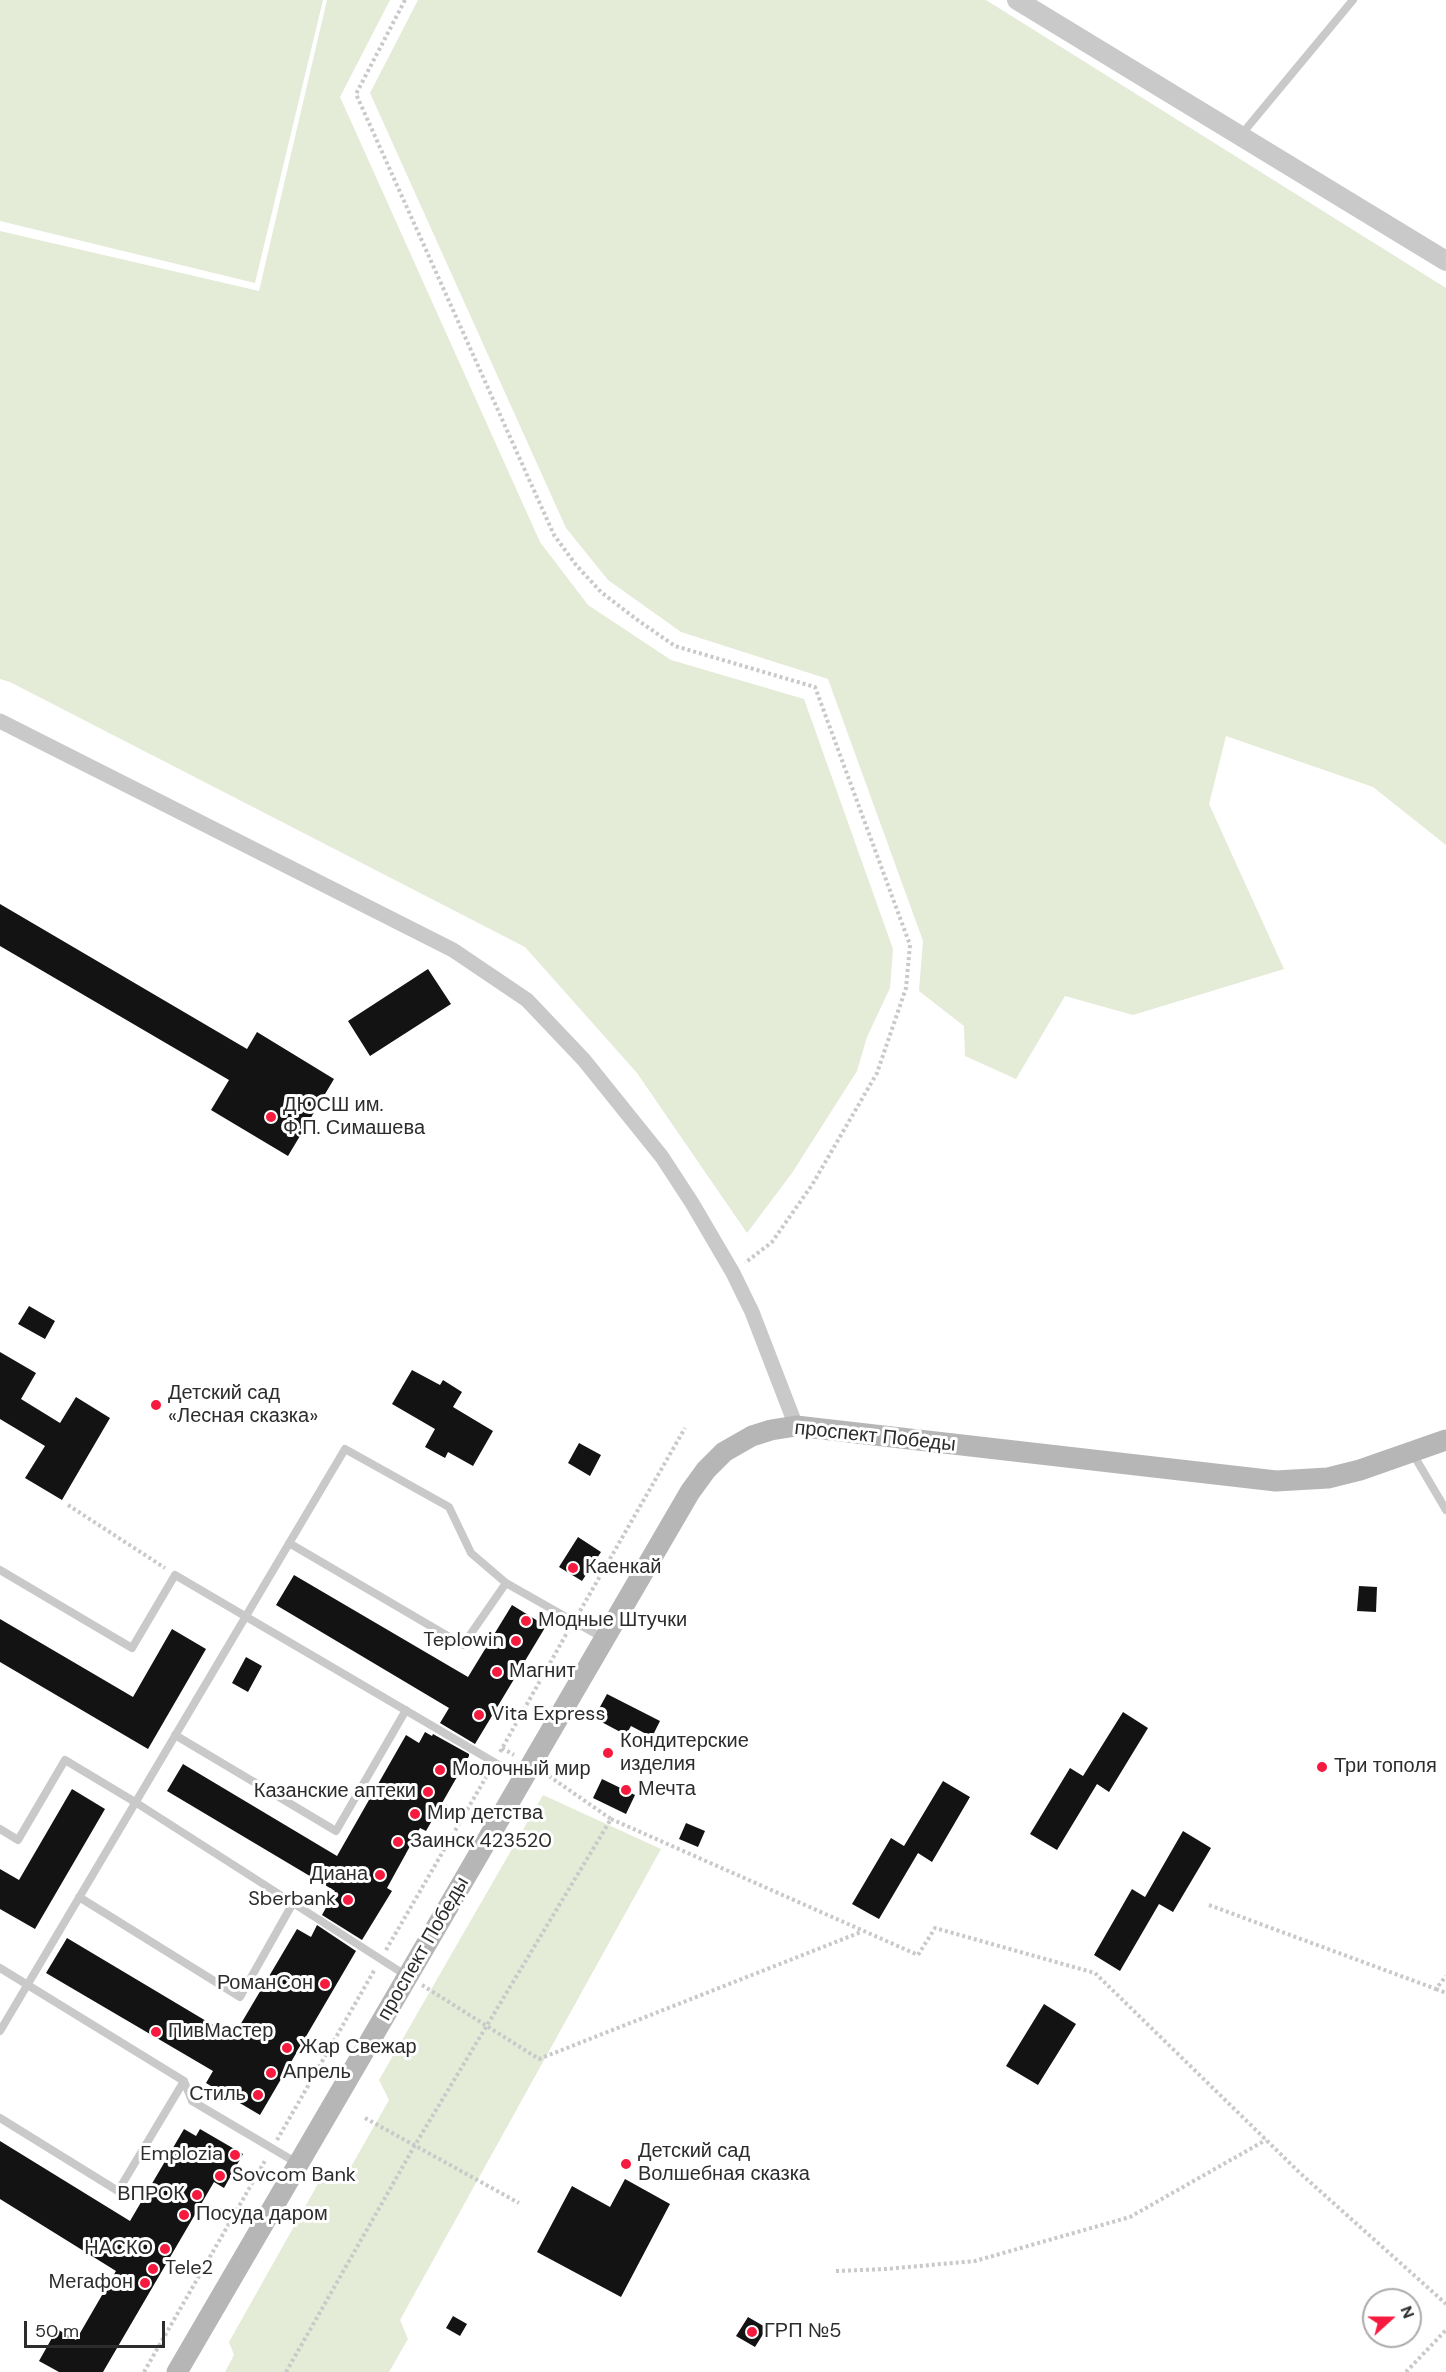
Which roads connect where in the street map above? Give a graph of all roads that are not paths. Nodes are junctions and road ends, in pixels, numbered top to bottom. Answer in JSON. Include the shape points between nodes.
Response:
{"nodes":[{"id":1,"x":1017,"y":0,"type":"edge"},
{"id":2,"x":1353,"y":0,"type":"edge"},
{"id":3,"x":1240,"y":136,"type":"junction"},
{"id":4,"x":1446,"y":261,"type":"edge"},
{"id":5,"x":0,"y":721,"type":"edge"},
{"id":6,"x":796,"y":1426,"type":"junction"},
{"id":7,"x":1446,"y":1440,"type":"edge"},
{"id":8,"x":1413,"y":1453,"type":"junction"},
{"id":9,"x":1446,"y":1510,"type":"edge"},
{"id":10,"x":289,"y":1543,"type":"junction"},
{"id":11,"x":0,"y":1570,"type":"edge"},
{"id":12,"x":506,"y":1582,"type":"junction"},
{"id":13,"x":245,"y":1616,"type":"junction"},
{"id":14,"x":604,"y":1639,"type":"junction"},
{"id":15,"x":406,"y":1710,"type":"junction"},
{"id":16,"x":175,"y":1736,"type":"junction"},
{"id":17,"x":527,"y":1771,"type":"junction"},
{"id":18,"x":135,"y":1802,"type":"junction"},
{"id":19,"x":0,"y":1829,"type":"edge"},
{"id":20,"x":79,"y":1897,"type":"junction"},
{"id":21,"x":293,"y":1903,"type":"junction"},
{"id":22,"x":0,"y":1968,"type":"edge"},
{"id":23,"x":408,"y":1976,"type":"junction"},
{"id":24,"x":27,"y":1984,"type":"junction"},
{"id":25,"x":0,"y":2031,"type":"edge"},
{"id":26,"x":184,"y":2081,"type":"junction"},
{"id":27,"x":0,"y":2118,"type":"edge"},
{"id":28,"x":298,"y":2164,"type":"junction"},
{"id":29,"x":177,"y":2372,"type":"edge"}],
"edges":[{"from":1,"to":3,"type":"street"},
{"from":2,"to":3,"type":"lane"},
{"from":3,"to":4,"type":"street"},
{"from":5,"to":6,"type":"street","via":[[453,950],[527,1000],[584,1060],[662,1157],[753,1312]]},
{"from":6,"to":8,"type":"main road","name":"проспект Победы","via":[[1276,1481],[1328,1478]]},
{"from":6,"to":14,"type":"main road","name":"проспект Победы","via":[[752,1436],[724,1452],[706,1470]]},
{"from":7,"to":8,"type":"main road","name":"проспект Победы"},
{"from":8,"to":9,"type":"lane"},
{"from":10,"to":12,"type":"lane","via":[[463,1645]]},
{"from":10,"to":12,"type":"lane","via":[[345,1449],[449,1507],[471,1553]]},
{"from":10,"to":13,"type":"lane"},
{"from":11,"to":13,"type":"lane","via":[[132,1648],[175,1575]]},
{"from":12,"to":14,"type":"lane"},
{"from":13,"to":15,"type":"lane"},
{"from":13,"to":16,"type":"lane"},
{"from":14,"to":17,"type":"main road","name":"проспект Победы"},
{"from":15,"to":16,"type":"lane","via":[[336,1831]]},
{"from":15,"to":17,"type":"lane","via":[[494,1762]]},
{"from":16,"to":18,"type":"lane"},
{"from":17,"to":23,"type":"main road","name":"проспект Победы"},
{"from":18,"to":19,"type":"lane","via":[[65,1760],[18,1840]]},
{"from":18,"to":20,"type":"lane"},
{"from":18,"to":21,"type":"lane"},
{"from":20,"to":21,"type":"lane","via":[[240,1997]]},
{"from":20,"to":24,"type":"lane"},
{"from":21,"to":23,"type":"lane"},
{"from":22,"to":24,"type":"lane"},
{"from":23,"to":28,"type":"main road","name":"проспект Победы"},
{"from":24,"to":25,"type":"lane"},
{"from":24,"to":26,"type":"lane"},
{"from":26,"to":27,"type":"lane","via":[[118,2191]]},
{"from":26,"to":28,"type":"lane","via":[[192,2101]]},
{"from":28,"to":29,"type":"main road","name":"проспект Победы"}]}
